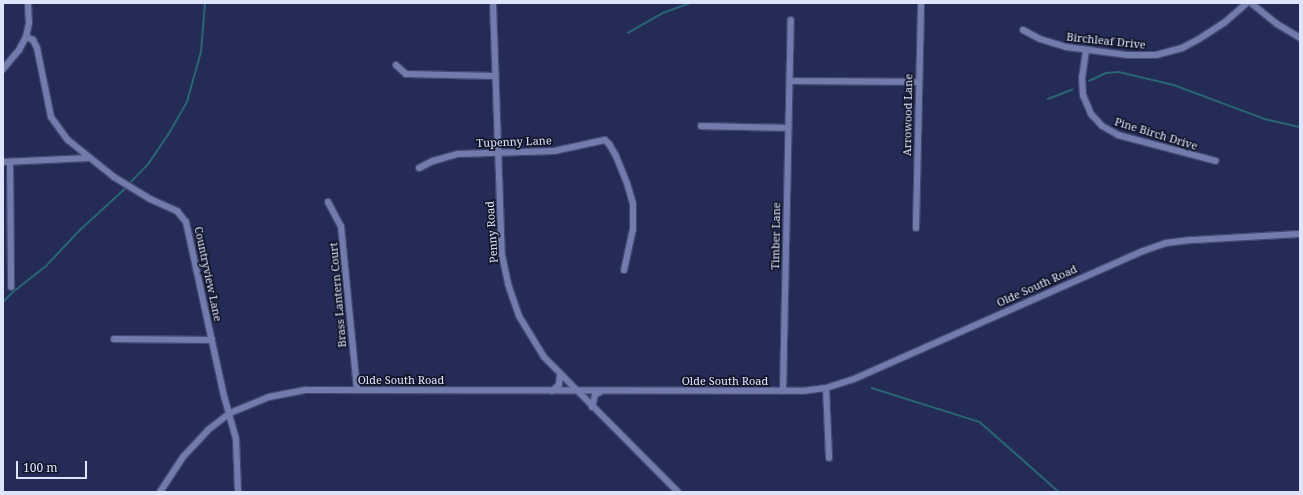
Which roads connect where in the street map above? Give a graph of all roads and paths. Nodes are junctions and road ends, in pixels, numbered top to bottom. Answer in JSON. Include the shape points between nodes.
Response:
{"nodes":[{"id":1,"x":28,"y":3,"type":"edge"},
{"id":2,"x":493,"y":3,"type":"edge"},
{"id":3,"x":921,"y":3,"type":"edge"},
{"id":4,"x":1247,"y":3,"type":"edge"},
{"id":5,"x":1252,"y":3,"type":"edge"},
{"id":6,"x":791,"y":20,"type":"dead end"},
{"id":7,"x":1023,"y":30,"type":"dead end"},
{"id":8,"x":26,"y":37,"type":"junction"},
{"id":9,"x":1300,"y":38,"type":"edge"},
{"id":10,"x":1086,"y":50,"type":"junction"},
{"id":11,"x":396,"y":65,"type":"dead end"},
{"id":12,"x":3,"y":69,"type":"edge"},
{"id":13,"x":495,"y":76,"type":"junction"},
{"id":14,"x":790,"y":81,"type":"junction"},
{"id":15,"x":918,"y":82,"type":"junction"},
{"id":16,"x":701,"y":126,"type":"dead end"},
{"id":17,"x":788,"y":128,"type":"junction"},
{"id":18,"x":497,"y":153,"type":"junction"},
{"id":19,"x":89,"y":158,"type":"junction"},
{"id":20,"x":1216,"y":161,"type":"dead end"},
{"id":21,"x":6,"y":162,"type":"edge"},
{"id":22,"x":419,"y":168,"type":"dead end"},
{"id":23,"x":328,"y":202,"type":"dead end"},
{"id":24,"x":916,"y":228,"type":"dead end"},
{"id":25,"x":1300,"y":234,"type":"edge"},
{"id":26,"x":624,"y":270,"type":"dead end"},
{"id":27,"x":11,"y":287,"type":"dead end"},
{"id":28,"x":114,"y":339,"type":"dead end"},
{"id":29,"x":212,"y":340,"type":"junction"},
{"id":30,"x":560,"y":374,"type":"junction"},
{"id":31,"x":826,"y":388,"type":"junction"},
{"id":32,"x":357,"y":390,"type":"junction"},
{"id":33,"x":552,"y":391,"type":"junction"},
{"id":34,"x":600,"y":391,"type":"junction"},
{"id":35,"x":783,"y":391,"type":"junction"},
{"id":36,"x":577,"y":392,"type":"junction"},
{"id":37,"x":592,"y":407,"type":"junction"},
{"id":38,"x":230,"y":414,"type":"junction"},
{"id":39,"x":829,"y":458,"type":"dead end"},
{"id":40,"x":160,"y":492,"type":"edge"},
{"id":41,"x":238,"y":492,"type":"edge"},
{"id":42,"x":678,"y":492,"type":"edge"}],
"edges":[{"from":1,"to":8,"type":"street","via":[[29,23]]},
{"from":2,"to":13,"type":"street","name":"Penny Road"},
{"from":3,"to":15,"type":"street","name":"Arrowood Lane"},
{"from":4,"to":10,"type":"street","name":"Birchleaf Drive","via":[[1204,36],[1175,50],[1138,56]]},
{"from":5,"to":9,"type":"street","via":[[1277,24]]},
{"from":6,"to":14,"type":"street","name":"Timber Lane"},
{"from":7,"to":10,"type":"street","name":"Birchleaf Drive","via":[[1049,42]]},
{"from":8,"to":12,"type":"street","via":[[20,50]]},
{"from":8,"to":19,"type":"street","name":"Countryview Lane","via":[[33,40],[37,48],[51,117],[68,140]]},
{"from":10,"to":20,"type":"street","name":"Pine Birch Drive","via":[[1082,77],[1083,95],[1091,114],[1102,126],[1118,134]]},
{"from":11,"to":13,"type":"street","via":[[406,74]]},
{"from":13,"to":18,"type":"street","name":"Penny Road"},
{"from":14,"to":15,"type":"street"},
{"from":14,"to":17,"type":"street","name":"Timber Lane"},
{"from":15,"to":24,"type":"street","name":"Arrowood Lane"},
{"from":16,"to":17,"type":"street"},
{"from":17,"to":35,"type":"street","name":"Timber Lane"},
{"from":18,"to":22,"type":"street","name":"Tupenny Lane","via":[[450,155]]},
{"from":18,"to":26,"type":"street","name":"Tupenny Lane","via":[[567,150],[605,140],[627,183],[633,204],[633,228]]},
{"from":18,"to":30,"type":"street","name":"Penny Road","via":[[502,255],[508,284],[533,341]]},
{"from":19,"to":21,"type":"street"},
{"from":19,"to":29,"type":"street","name":"Countryview Lane","via":[[114,177],[177,211],[186,222]]},
{"from":21,"to":27,"type":"street"},
{"from":23,"to":32,"type":"street","name":"Brass Lantern Court","via":[[341,226]]},
{"from":25,"to":31,"type":"street","name":"Olde South Road","via":[[1166,243],[854,379]]},
{"from":28,"to":29,"type":"street"},
{"from":29,"to":38,"type":"street","name":"Countryview Lane"},
{"from":30,"to":33,"type":"street","via":[[559,385]]},
{"from":30,"to":36,"type":"street","name":"Penny Road"},
{"from":31,"to":35,"type":"street","name":"Olde South Road"},
{"from":31,"to":39,"type":"street"},
{"from":32,"to":33,"type":"street","name":"Olde South Road"},
{"from":32,"to":38,"type":"street","name":"Olde South Road","via":[[306,390],[287,393],[253,402]]},
{"from":33,"to":36,"type":"street","name":"Olde South Road"},
{"from":34,"to":35,"type":"street","name":"Olde South Road"},
{"from":34,"to":36,"type":"street","name":"Olde South Road"},
{"from":34,"to":37,"type":"street","via":[[595,396]]},
{"from":36,"to":37,"type":"street","name":"Penny Road"},
{"from":37,"to":42,"type":"street","name":"Penny Road"},
{"from":38,"to":40,"type":"street","name":"Olde South Road","via":[[200,438],[183,457]]},
{"from":38,"to":41,"type":"street","name":"Countryview Lane","via":[[236,439]]}]}
